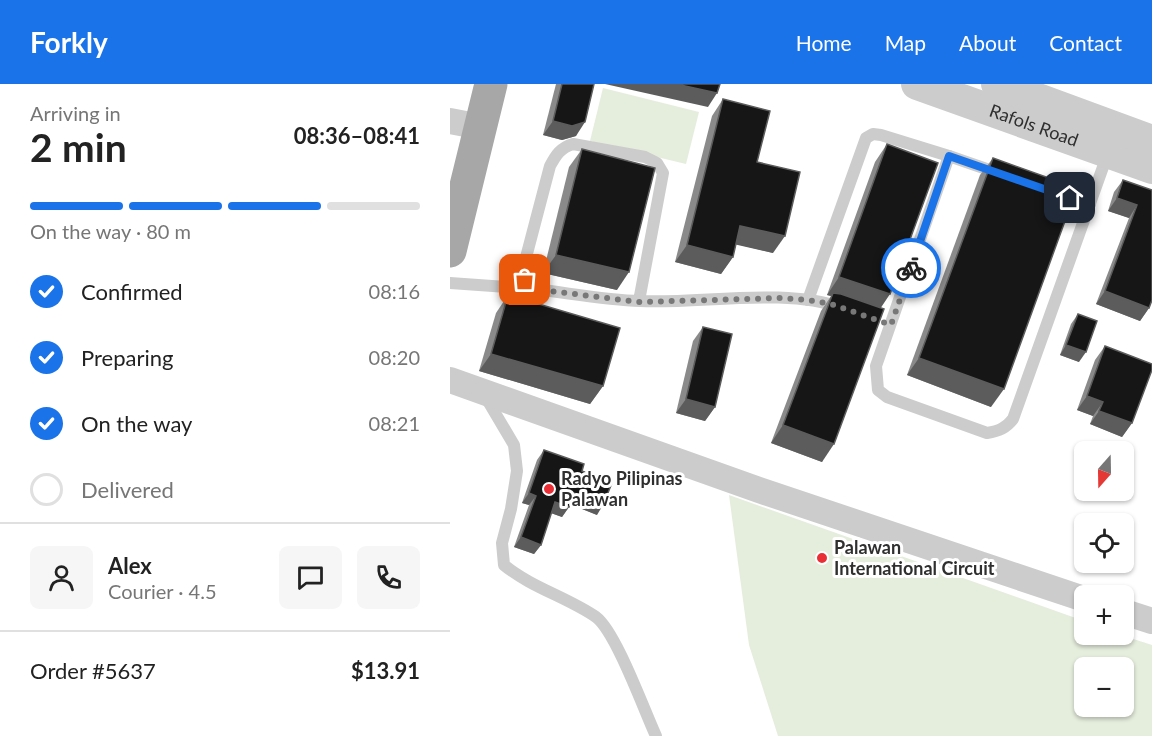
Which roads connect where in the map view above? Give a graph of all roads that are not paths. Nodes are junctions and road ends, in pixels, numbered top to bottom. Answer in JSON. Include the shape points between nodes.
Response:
{"nodes":[{"id":1,"x":491,"y":84,"type":"edge"},
{"id":2,"x":917,"y":84,"type":"edge"},
{"id":3,"x":997,"y":84,"type":"edge"},
{"id":4,"x":1029,"y":101,"type":"edge"},
{"id":5,"x":465,"y":124,"type":"edge"},
{"id":6,"x":1152,"y":141,"type":"edge"},
{"id":7,"x":1108,"y":152,"type":"junction"},
{"id":8,"x":949,"y":156,"type":"junction"},
{"id":9,"x":1152,"y":168,"type":"edge"},
{"id":10,"x":1014,"y":178,"type":"edge"},
{"id":11,"x":1047,"y":190,"type":"edge"},
{"id":12,"x":1090,"y":204,"type":"junction"},
{"id":13,"x":450,"y":251,"type":"edge"},
{"id":14,"x":450,"y":283,"type":"edge"},
{"id":15,"x":534,"y":289,"type":"junction"},
{"id":16,"x":808,"y":300,"type":"junction"},
{"id":17,"x":639,"y":302,"type":"junction"},
{"id":18,"x":851,"y":311,"type":"edge"},
{"id":19,"x":450,"y":380,"type":"edge"},
{"id":20,"x":482,"y":391,"type":"junction"},
{"id":21,"x":1074,"y":596,"type":"edge"},
{"id":22,"x":1134,"y":615,"type":"edge"},
{"id":23,"x":1152,"y":621,"type":"edge"},
{"id":24,"x":656,"y":736,"type":"edge"}],
"edges":[{"from":1,"to":5,"type":"main road"},
{"from":2,"to":4,"type":"street","name":"Rafols Road"},
{"from":3,"to":4,"type":"street","name":"Rafols Road"},
{"from":4,"to":6,"type":"street","name":"Rafols Road"},
{"from":4,"to":7,"type":"street","name":"Rafols Road"},
{"from":5,"to":13,"type":"main road"},
{"from":7,"to":9,"type":"street","name":"Rafols Road"},
{"from":7,"to":12,"type":"lane"},
{"from":8,"to":10,"type":"lane"},
{"from":8,"to":12,"type":"lane","via":[[886,324],[876,366],[878,390],[887,397],[987,433],[999,431],[1014,419]]},
{"from":8,"to":16,"type":"lane","via":[[881,135],[866,138]]},
{"from":11,"to":12,"type":"lane"},
{"from":14,"to":15,"type":"lane"},
{"from":15,"to":17,"type":"lane"},
{"from":15,"to":17,"type":"lane","via":[[523,273],[549,166],[557,152],[573,144],[645,158],[657,163],[663,172]]},
{"from":16,"to":17,"type":"lane"},
{"from":16,"to":18,"type":"lane"},
{"from":19,"to":20,"type":"street"},
{"from":20,"to":21,"type":"street","via":[[759,490]]},
{"from":20,"to":24,"type":"lane","via":[[514,445],[517,471],[502,543],[504,565],[520,579],[598,618],[613,639]]},
{"from":22,"to":23,"type":"street"}]}
